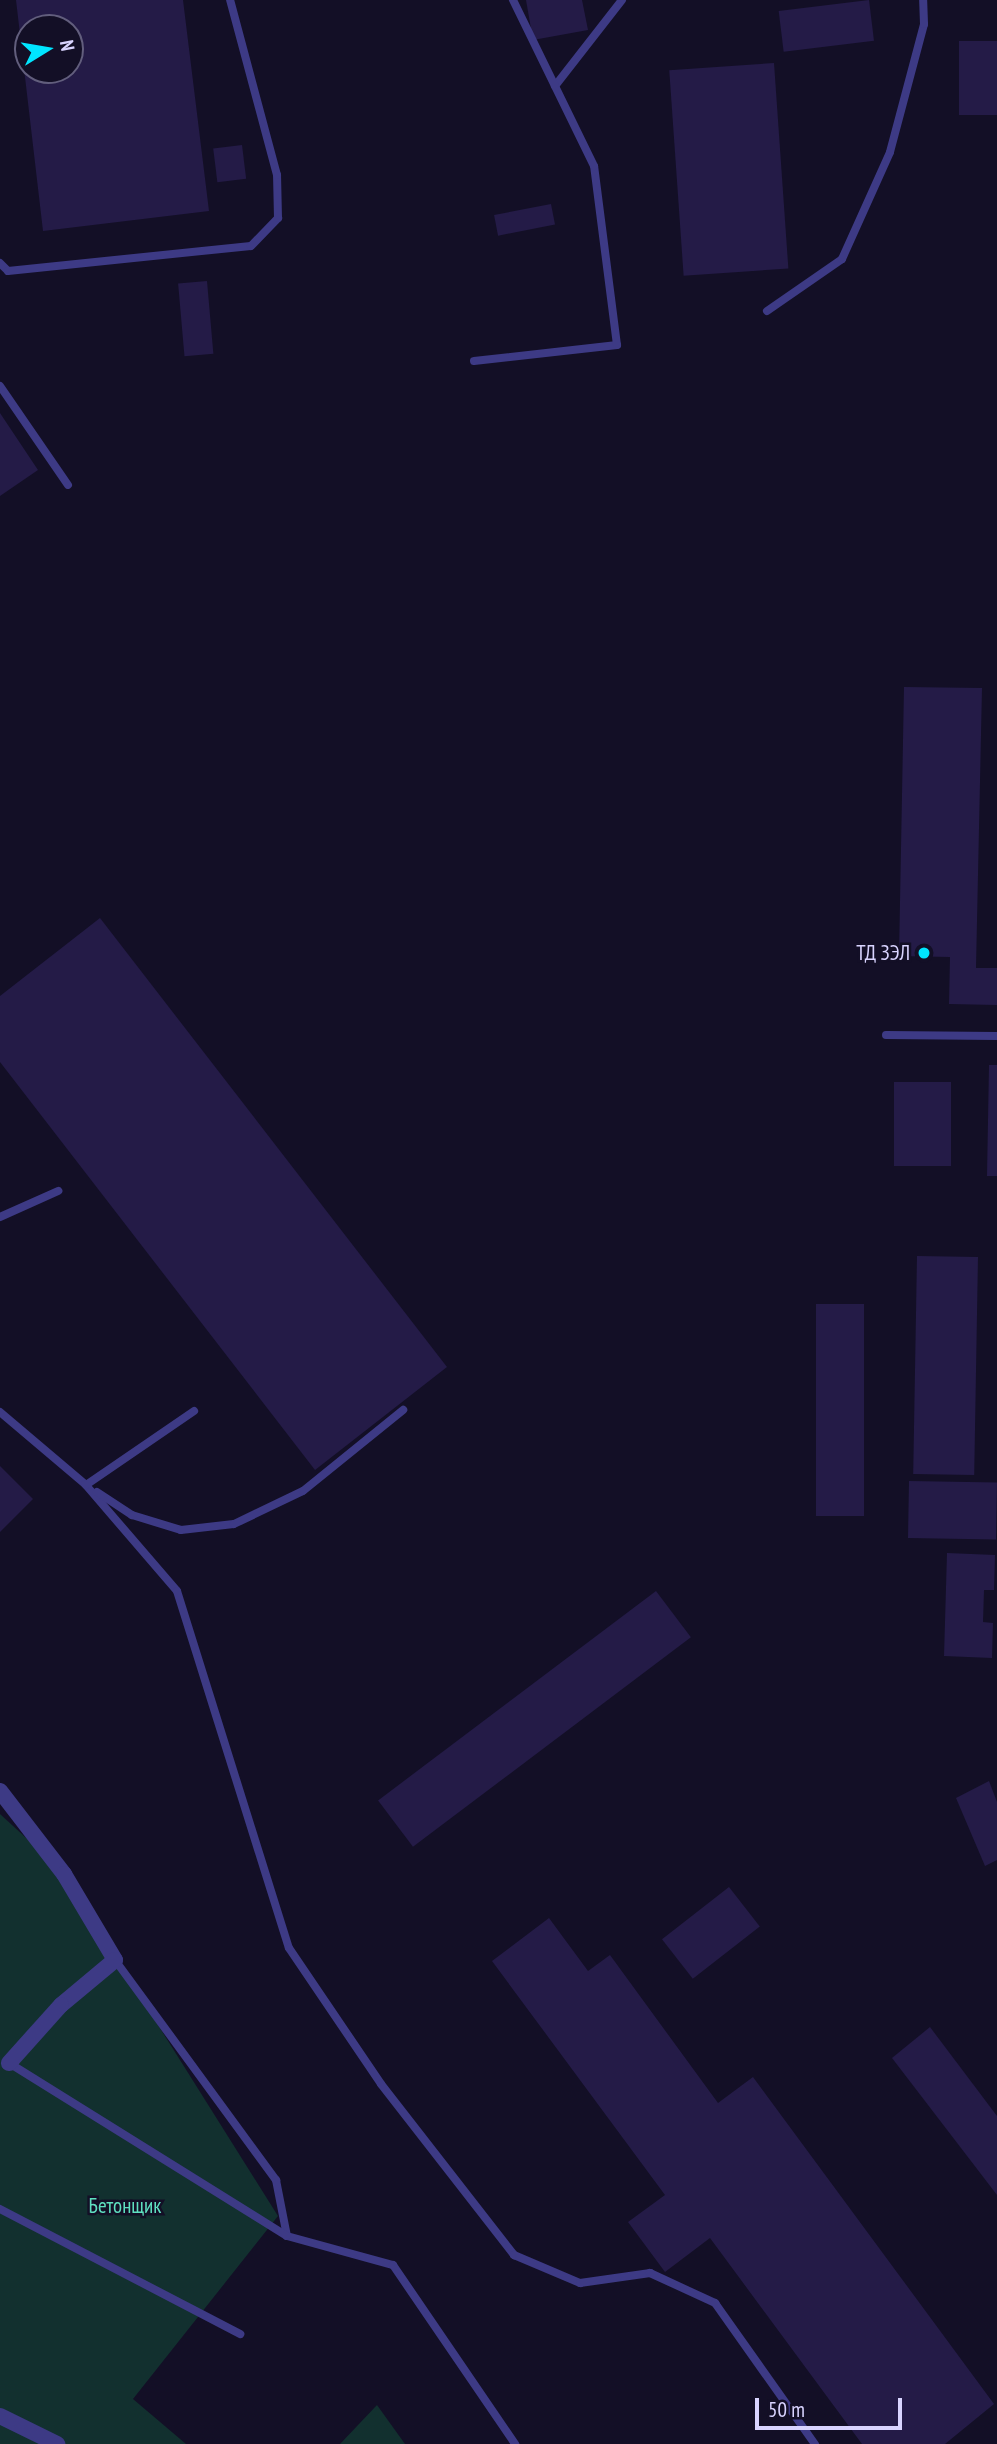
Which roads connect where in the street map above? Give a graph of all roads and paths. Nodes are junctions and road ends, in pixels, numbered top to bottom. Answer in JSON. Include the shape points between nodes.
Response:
{"nodes":[{"id":1,"x":230,"y":0,"type":"edge"},
{"id":2,"x":513,"y":0,"type":"edge"},
{"id":3,"x":622,"y":0,"type":"edge"},
{"id":4,"x":923,"y":0,"type":"edge"},
{"id":5,"x":555,"y":86,"type":"junction"},
{"id":6,"x":0,"y":262,"type":"edge"},
{"id":7,"x":766,"y":311,"type":"dead end"},
{"id":8,"x":474,"y":361,"type":"dead end"},
{"id":9,"x":0,"y":386,"type":"edge"},
{"id":10,"x":68,"y":485,"type":"dead end"},
{"id":11,"x":886,"y":1035,"type":"dead end"},
{"id":12,"x":997,"y":1036,"type":"edge"},
{"id":13,"x":58,"y":1191,"type":"dead end"},
{"id":14,"x":0,"y":1217,"type":"edge"},
{"id":15,"x":403,"y":1410,"type":"dead end"},
{"id":16,"x":194,"y":1411,"type":"dead end"},
{"id":17,"x":0,"y":1412,"type":"edge"},
{"id":18,"x":85,"y":1484,"type":"junction"},
{"id":19,"x":0,"y":1791,"type":"edge"},
{"id":20,"x":115,"y":1960,"type":"junction"},
{"id":21,"x":3,"y":2064,"type":"edge"},
{"id":22,"x":0,"y":2209,"type":"edge"},
{"id":23,"x":287,"y":2235,"type":"junction"},
{"id":24,"x":240,"y":2334,"type":"dead end"},
{"id":25,"x":0,"y":2416,"type":"edge"},
{"id":26,"x":57,"y":2444,"type":"edge"},
{"id":27,"x":515,"y":2444,"type":"edge"},
{"id":28,"x":815,"y":2444,"type":"edge"}],
"edges":[{"from":1,"to":6,"type":"lane","via":[[276,175],[278,218],[251,246],[8,271]]},
{"from":2,"to":5,"type":"lane"},
{"from":3,"to":5,"type":"lane"},
{"from":4,"to":7,"type":"lane","via":[[924,24],[890,152],[842,259]]},
{"from":5,"to":8,"type":"lane","via":[[594,166],[617,345]]},
{"from":9,"to":10,"type":"lane"},
{"from":11,"to":12,"type":"lane"},
{"from":13,"to":14,"type":"lane"},
{"from":15,"to":18,"type":"lane","via":[[303,1491],[234,1524],[181,1530],[132,1515]]},
{"from":16,"to":18,"type":"lane"},
{"from":17,"to":18,"type":"lane"},
{"from":18,"to":28,"type":"lane","via":[[177,1591],[289,1948],[381,2084],[514,2255],[580,2283],[650,2273],[715,2303]]},
{"from":19,"to":20,"type":"street","via":[[64,1874]]},
{"from":20,"to":21,"type":"street","via":[[61,2005]]},
{"from":20,"to":23,"type":"lane","via":[[276,2180]]},
{"from":21,"to":23,"type":"lane"},
{"from":22,"to":24,"type":"lane"},
{"from":23,"to":27,"type":"lane","via":[[393,2265]]},
{"from":25,"to":26,"type":"street"}]}
